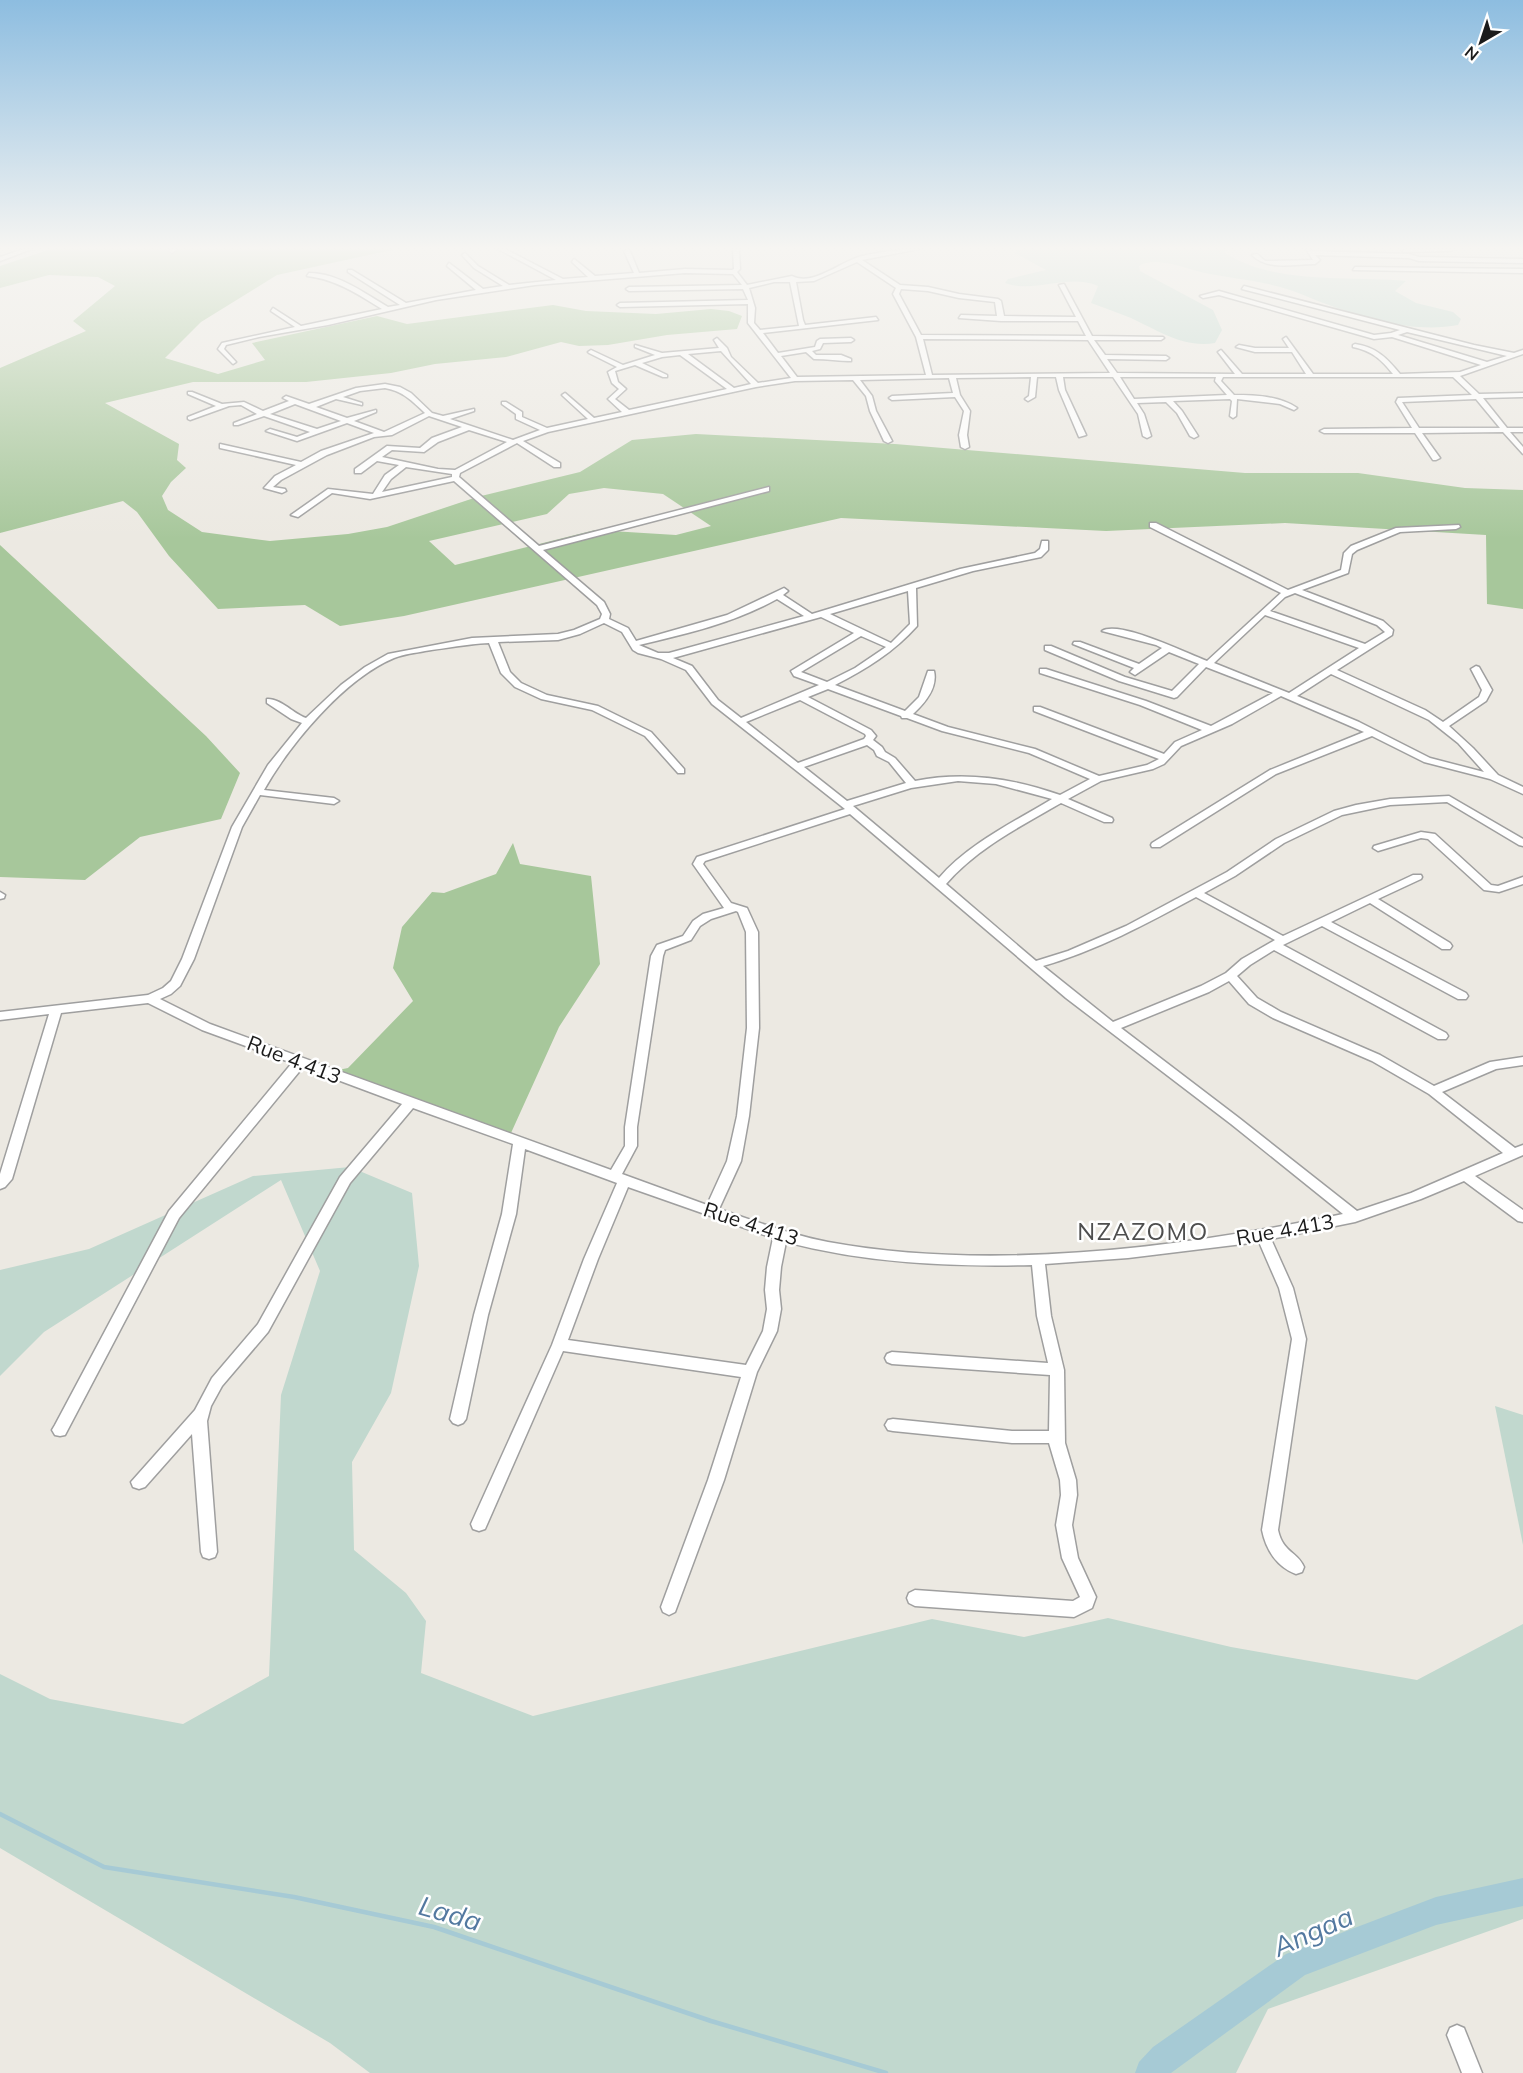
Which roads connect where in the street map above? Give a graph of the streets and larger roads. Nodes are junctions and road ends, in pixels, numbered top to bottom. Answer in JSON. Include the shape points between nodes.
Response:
{"nodes":[{"id":1,"x":223,"y":346,"type":"edge"},
{"id":2,"x":636,"y":346,"type":"dead end"},
{"id":3,"x":722,"y":346,"type":"edge"},
{"id":4,"x":770,"y":346,"type":"edge"},
{"id":5,"x":819,"y":346,"type":"edge"},
{"id":6,"x":922,"y":346,"type":"edge"},
{"id":7,"x":1095,"y":346,"type":"edge"},
{"id":8,"x":1290,"y":346,"type":"edge"},
{"id":9,"x":1355,"y":346,"type":"dead end"},
{"id":10,"x":1427,"y":346,"type":"edge"},
{"id":11,"x":1469,"y":346,"type":"edge"},
{"id":12,"x":1239,"y":347,"type":"dead end"},
{"id":13,"x":725,"y":349,"type":"junction"},
{"id":14,"x":808,"y":350,"type":"junction"},
{"id":15,"x":1293,"y":350,"type":"junction"},
{"id":16,"x":591,"y":352,"type":"dead end"},
{"id":17,"x":680,"y":352,"type":"junction"},
{"id":18,"x":1221,"y":352,"type":"dead end"},
{"id":19,"x":1521,"y":354,"type":"edge"},
{"id":20,"x":661,"y":355,"type":"junction"},
{"id":21,"x":778,"y":355,"type":"junction"},
{"id":22,"x":1102,"y":357,"type":"junction"},
{"id":23,"x":1166,"y":358,"type":"dead end"},
{"id":24,"x":849,"y":360,"type":"dead end"},
{"id":25,"x":233,"y":362,"type":"dead end"},
{"id":26,"x":636,"y":363,"type":"junction"},
{"id":27,"x":1489,"y":365,"type":"junction"},
{"id":28,"x":623,"y":367,"type":"junction"},
{"id":29,"x":1310,"y":374,"type":"junction"},
{"id":30,"x":1240,"y":375,"type":"junction"},
{"id":31,"x":1397,"y":375,"type":"junction"},
{"id":32,"x":1455,"y":375,"type":"junction"},
{"id":33,"x":665,"y":376,"type":"dead end"},
{"id":34,"x":1034,"y":376,"type":"junction"},
{"id":35,"x":1059,"y":376,"type":"junction"},
{"id":36,"x":1114,"y":376,"type":"junction"},
{"id":37,"x":1220,"y":376,"type":"junction"},
{"id":38,"x":952,"y":377,"type":"junction"},
{"id":39,"x":930,"y":378,"type":"junction"},
{"id":40,"x":795,"y":379,"type":"junction"},
{"id":41,"x":856,"y":379,"type":"junction"},
{"id":42,"x":756,"y":385,"type":"junction"},
{"id":43,"x":733,"y":390,"type":"junction"},
{"id":44,"x":190,"y":393,"type":"dead end"},
{"id":45,"x":566,"y":395,"type":"dead end"},
{"id":46,"x":957,"y":395,"type":"junction"},
{"id":47,"x":1514,"y":395,"type":"junction"},
{"id":48,"x":1523,"y":395,"type":"edge"},
{"id":49,"x":1230,"y":396,"type":"junction"},
{"id":50,"x":1477,"y":396,"type":"junction"},
{"id":51,"x":337,"y":397,"type":"junction"},
{"id":52,"x":286,"y":398,"type":"dead end"},
{"id":53,"x":892,"y":398,"type":"dead end"},
{"id":54,"x":1028,"y":399,"type":"dead end"},
{"id":55,"x":1169,"y":400,"type":"junction"},
{"id":56,"x":1132,"y":401,"type":"junction"},
{"id":57,"x":294,"y":402,"type":"junction"},
{"id":58,"x":504,"y":403,"type":"dead end"},
{"id":59,"x":360,"y":404,"type":"dead end"},
{"id":60,"x":1523,"y":405,"type":"edge"},
{"id":61,"x":222,"y":406,"type":"junction"},
{"id":62,"x":308,"y":407,"type":"junction"},
{"id":63,"x":1294,"y":408,"type":"dead end"},
{"id":64,"x":472,"y":410,"type":"dead end"},
{"id":65,"x":374,"y":411,"type":"dead end"},
{"id":66,"x":627,"y":411,"type":"junction"},
{"id":67,"x":267,"y":413,"type":"junction"},
{"id":68,"x":429,"y":414,"type":"junction"},
{"id":69,"x":1233,"y":416,"type":"dead end"},
{"id":70,"x":190,"y":418,"type":"dead end"},
{"id":71,"x":442,"y":419,"type":"junction"},
{"id":72,"x":592,"y":419,"type":"junction"},
{"id":73,"x":346,"y":421,"type":"junction"},
{"id":74,"x":236,"y":424,"type":"dead end"},
{"id":75,"x":466,"y":428,"type":"junction"},
{"id":76,"x":546,"y":430,"type":"junction"},
{"id":77,"x":1419,"y":430,"type":"junction"},
{"id":78,"x":1523,"y":430,"type":"edge"},
{"id":79,"x":270,"y":431,"type":"dead end"},
{"id":80,"x":1324,"y":431,"type":"dead end"},
{"id":81,"x":1507,"y":431,"type":"junction"},
{"id":82,"x":317,"y":432,"type":"junction"},
{"id":83,"x":382,"y":434,"type":"junction"},
{"id":84,"x":1083,"y":435,"type":"dead end"},
{"id":85,"x":1147,"y":436,"type":"dead end"},
{"id":86,"x":1194,"y":436,"type":"dead end"},
{"id":87,"x":515,"y":441,"type":"junction"},
{"id":88,"x":888,"y":441,"type":"dead end"},
{"id":89,"x":223,"y":446,"type":"dead end"},
{"id":90,"x":965,"y":447,"type":"dead end"},
{"id":91,"x":1523,"y":452,"type":"edge"},
{"id":92,"x":375,"y":458,"type":"junction"},
{"id":93,"x":1436,"y":458,"type":"dead end"},
{"id":94,"x":303,"y":465,"type":"junction"},
{"id":95,"x":404,"y":465,"type":"junction"},
{"id":96,"x":557,"y":465,"type":"dead end"},
{"id":97,"x":358,"y":471,"type":"dead end"},
{"id":98,"x":456,"y":475,"type":"junction"},
{"id":99,"x":766,"y":489,"type":"dead end"},
{"id":100,"x":282,"y":491,"type":"dead end"},
{"id":101,"x":373,"y":496,"type":"junction"},
{"id":102,"x":356,"y":504,"type":"dead end"},
{"id":103,"x":295,"y":515,"type":"dead end"},
{"id":104,"x":1153,"y":525,"type":"dead end"},
{"id":105,"x":1456,"y":527,"type":"dead end"},
{"id":106,"x":1045,"y":543,"type":"dead end"},
{"id":107,"x":538,"y":549,"type":"junction"},
{"id":108,"x":912,"y":589,"type":"junction"},
{"id":109,"x":1290,"y":591,"type":"junction"},
{"id":110,"x":1265,"y":612,"type":"junction"},
{"id":111,"x":823,"y":614,"type":"junction"},
{"id":112,"x":811,"y":617,"type":"junction"},
{"id":113,"x":604,"y":620,"type":"junction"},
{"id":114,"x":1106,"y":631,"type":"dead end"},
{"id":115,"x":860,"y":633,"type":"junction"},
{"id":116,"x":494,"y":642,"type":"junction"},
{"id":117,"x":634,"y":644,"type":"junction"},
{"id":118,"x":1077,"y":644,"type":"dead end"},
{"id":119,"x":892,"y":646,"type":"junction"},
{"id":120,"x":1048,"y":648,"type":"dead end"},
{"id":121,"x":1367,"y":648,"type":"junction"},
{"id":122,"x":1168,"y":649,"type":"junction"},
{"id":123,"x":662,"y":656,"type":"junction"},
{"id":124,"x":1207,"y":663,"type":"junction"},
{"id":125,"x":1139,"y":667,"type":"junction"},
{"id":126,"x":1476,"y":669,"type":"dead end"},
{"id":127,"x":1043,"y":671,"type":"dead end"},
{"id":128,"x":1332,"y":671,"type":"junction"},
{"id":129,"x":931,"y":672,"type":"dead end"},
{"id":130,"x":1132,"y":682,"type":"junction"},
{"id":131,"x":827,"y":687,"type":"junction"},
{"id":132,"x":1284,"y":695,"type":"junction"},
{"id":133,"x":801,"y":697,"type":"junction"},
{"id":134,"x":270,"y":701,"type":"dead end"},
{"id":135,"x":1037,"y":709,"type":"dead end"},
{"id":136,"x":905,"y":716,"type":"junction"},
{"id":137,"x":740,"y":721,"type":"junction"},
{"id":138,"x":308,"y":722,"type":"junction"},
{"id":139,"x":1443,"y":726,"type":"junction"},
{"id":140,"x":1211,"y":730,"type":"junction"},
{"id":141,"x":1373,"y":732,"type":"junction"},
{"id":142,"x":867,"y":741,"type":"junction"},
{"id":143,"x":1166,"y":758,"type":"junction"},
{"id":144,"x":798,"y":766,"type":"junction"},
{"id":145,"x":681,"y":771,"type":"dead end"},
{"id":146,"x":1494,"y":777,"type":"junction"},
{"id":147,"x":1098,"y":779,"type":"junction"},
{"id":148,"x":913,"y":785,"type":"junction"},
{"id":149,"x":1523,"y":791,"type":"edge"},
{"id":150,"x":257,"y":792,"type":"junction"},
{"id":151,"x":1060,"y":798,"type":"junction"},
{"id":152,"x":334,"y":801,"type":"dead end"},
{"id":153,"x":850,"y":807,"type":"junction"},
{"id":154,"x":1108,"y":820,"type":"dead end"},
{"id":155,"x":1523,"y":843,"type":"edge"},
{"id":156,"x":1156,"y":845,"type":"dead end"},
{"id":157,"x":1378,"y":848,"type":"dead end"},
{"id":158,"x":1417,"y":877,"type":"dead end"},
{"id":159,"x":1523,"y":880,"type":"edge"},
{"id":160,"x":940,"y":884,"type":"junction"},
{"id":161,"x":1197,"y":893,"type":"junction"},
{"id":162,"x":1370,"y":899,"type":"junction"},
{"id":163,"x":740,"y":907,"type":"junction"},
{"id":164,"x":1322,"y":921,"type":"junction"},
{"id":165,"x":1278,"y":942,"type":"junction"},
{"id":166,"x":1446,"y":946,"type":"dead end"},
{"id":167,"x":1034,"y":965,"type":"junction"},
{"id":168,"x":1230,"y":976,"type":"junction"},
{"id":169,"x":1462,"y":996,"type":"dead end"},
{"id":170,"x":150,"y":999,"type":"junction"},
{"id":171,"x":56,"y":1010,"type":"junction"},
{"id":172,"x":0,"y":1016,"type":"edge"},
{"id":173,"x":1112,"y":1027,"type":"junction"},
{"id":174,"x":1442,"y":1036,"type":"dead end"},
{"id":175,"x":1523,"y":1061,"type":"edge"},
{"id":176,"x":300,"y":1062,"type":"junction"},
{"id":177,"x":1433,"y":1091,"type":"junction"},
{"id":178,"x":410,"y":1103,"type":"junction"},
{"id":179,"x":520,"y":1142,"type":"junction"},
{"id":180,"x":1517,"y":1152,"type":"edge"},
{"id":181,"x":1465,"y":1175,"type":"junction"},
{"id":182,"x":619,"y":1180,"type":"junction"},
{"id":183,"x":0,"y":1184,"type":"edge"},
{"id":184,"x":711,"y":1212,"type":"junction"},
{"id":185,"x":1355,"y":1217,"type":"junction"},
{"id":186,"x":1523,"y":1217,"type":"edge"},
{"id":187,"x":780,"y":1235,"type":"junction"},
{"id":188,"x":1263,"y":1236,"type":"junction"},
{"id":189,"x":1038,"y":1259,"type":"junction"},
{"id":190,"x":559,"y":1345,"type":"junction"},
{"id":191,"x":892,"y":1358,"type":"dead end"},
{"id":192,"x":1057,"y":1370,"type":"junction"},
{"id":193,"x":750,"y":1372,"type":"junction"},
{"id":194,"x":200,"y":1415,"type":"junction"},
{"id":195,"x":458,"y":1419,"type":"dead end"},
{"id":196,"x":893,"y":1425,"type":"dead end"},
{"id":197,"x":60,"y":1430,"type":"dead end"},
{"id":198,"x":1056,"y":1437,"type":"junction"},
{"id":199,"x":139,"y":1482,"type":"dead end"},
{"id":200,"x":479,"y":1524,"type":"dead end"},
{"id":201,"x":209,"y":1552,"type":"dead end"},
{"id":202,"x":1296,"y":1568,"type":"dead end"},
{"id":203,"x":915,"y":1598,"type":"dead end"},
{"id":204,"x":669,"y":1607,"type":"dead end"},
{"id":205,"x":1457,"y":2035,"type":"dead end"},
{"id":206,"x":1472,"y":2073,"type":"edge"}],
"edges":[{"from":1,"to":25,"type":"street","via":[[221,349]]},
{"from":2,"to":20,"type":"street"},
{"from":3,"to":13,"type":"street"},
{"from":4,"to":21,"type":"street"},
{"from":5,"to":14,"type":"street"},
{"from":6,"to":39,"type":"street"},
{"from":7,"to":22,"type":"street"},
{"from":8,"to":15,"type":"street"},
{"from":9,"to":31,"type":"street","via":[[1373,349]]},
{"from":10,"to":27,"type":"street"},
{"from":11,"to":19,"type":"street"},
{"from":12,"to":15,"type":"street"},
{"from":13,"to":17,"type":"street"},
{"from":13,"to":42,"type":"street"},
{"from":14,"to":21,"type":"street"},
{"from":14,"to":24,"type":"street","via":[[814,357]]},
{"from":15,"to":29,"type":"street"},
{"from":16,"to":28,"type":"street"},
{"from":17,"to":20,"type":"street"},
{"from":17,"to":43,"type":"street"},
{"from":18,"to":30,"type":"street"},
{"from":19,"to":27,"type":"street"},
{"from":20,"to":26,"type":"street"},
{"from":21,"to":40,"type":"street"},
{"from":22,"to":23,"type":"street"},
{"from":22,"to":36,"type":"street"},
{"from":26,"to":28,"type":"street"},
{"from":26,"to":33,"type":"street"},
{"from":27,"to":32,"type":"street"},
{"from":28,"to":66,"type":"street","via":[[611,372],[615,383],[623,389],[611,399]]},
{"from":29,"to":30,"type":"street"},
{"from":29,"to":31,"type":"street"},
{"from":30,"to":37,"type":"street"},
{"from":31,"to":32,"type":"street"},
{"from":32,"to":50,"type":"street"},
{"from":34,"to":35,"type":"street"},
{"from":34,"to":38,"type":"street"},
{"from":34,"to":54,"type":"street","via":[[1032,397]]},
{"from":35,"to":36,"type":"street"},
{"from":35,"to":84,"type":"street"},
{"from":36,"to":37,"type":"street"},
{"from":36,"to":56,"type":"street"},
{"from":37,"to":49,"type":"street","via":[[1218,381]]},
{"from":38,"to":39,"type":"street"},
{"from":38,"to":46,"type":"street"},
{"from":39,"to":41,"type":"street"},
{"from":40,"to":41,"type":"street"},
{"from":40,"to":42,"type":"street"},
{"from":41,"to":88,"type":"street","via":[[869,396]]},
{"from":42,"to":43,"type":"street"},
{"from":43,"to":66,"type":"street"},
{"from":44,"to":61,"type":"street"},
{"from":45,"to":72,"type":"street"},
{"from":46,"to":53,"type":"street"},
{"from":46,"to":90,"type":"street","via":[[968,416],[963,435]]},
{"from":47,"to":48,"type":"street"},
{"from":47,"to":50,"type":"street"},
{"from":47,"to":60,"type":"street"},
{"from":49,"to":55,"type":"street"},
{"from":49,"to":63,"type":"street","via":[[1284,402]]},
{"from":49,"to":69,"type":"street","via":[[1235,401]]},
{"from":50,"to":77,"type":"street","via":[[1400,399],[1403,410]]},
{"from":50,"to":81,"type":"street"},
{"from":51,"to":59,"type":"street"},
{"from":51,"to":62,"type":"street"},
{"from":51,"to":68,"type":"street","via":[[370,387],[393,388],[410,394]]},
{"from":52,"to":57,"type":"street"},
{"from":55,"to":56,"type":"street"},
{"from":55,"to":86,"type":"street"},
{"from":56,"to":85,"type":"street"},
{"from":57,"to":62,"type":"street"},
{"from":57,"to":67,"type":"street"},
{"from":58,"to":76,"type":"street","via":[[520,413],[520,420]]},
{"from":61,"to":67,"type":"street","via":[[242,403]]},
{"from":61,"to":70,"type":"street"},
{"from":62,"to":73,"type":"street"},
{"from":64,"to":71,"type":"street"},
{"from":65,"to":73,"type":"street"},
{"from":66,"to":72,"type":"street"},
{"from":67,"to":74,"type":"street"},
{"from":67,"to":82,"type":"street"},
{"from":68,"to":71,"type":"street"},
{"from":68,"to":83,"type":"street"},
{"from":71,"to":75,"type":"street"},
{"from":72,"to":76,"type":"street"},
{"from":73,"to":82,"type":"street"},
{"from":73,"to":83,"type":"street"},
{"from":75,"to":87,"type":"street"},
{"from":75,"to":92,"type":"street","via":[[435,440],[426,448],[393,447]]},
{"from":76,"to":87,"type":"street"},
{"from":77,"to":80,"type":"street"},
{"from":77,"to":81,"type":"street"},
{"from":77,"to":93,"type":"street"},
{"from":78,"to":81,"type":"street"},
{"from":79,"to":82,"type":"street","via":[[297,439]]},
{"from":81,"to":91,"type":"street"},
{"from":83,"to":94,"type":"street","via":[[333,449]]},
{"from":87,"to":96,"type":"street"},
{"from":87,"to":98,"type":"street"},
{"from":89,"to":94,"type":"street"},
{"from":92,"to":95,"type":"street"},
{"from":92,"to":97,"type":"street"},
{"from":94,"to":100,"type":"street","via":[[267,488]]},
{"from":95,"to":98,"type":"street"},
{"from":95,"to":101,"type":"street"},
{"from":98,"to":101,"type":"street"},
{"from":98,"to":107,"type":"street"},
{"from":99,"to":107,"type":"street"},
{"from":101,"to":102,"type":"street"},
{"from":101,"to":103,"type":"street","via":[[331,491]]},
{"from":104,"to":109,"type":"street"},
{"from":105,"to":109,"type":"street","via":[[1392,532],[1350,551],[1342,573]]},
{"from":106,"to":108,"type":"street","via":[[1038,555],[963,571]]},
{"from":107,"to":113,"type":"street","via":[[601,604],[606,614]]},
{"from":108,"to":111,"type":"street"},
{"from":108,"to":119,"type":"street","via":[[914,624]]},
{"from":109,"to":110,"type":"street"},
{"from":109,"to":121,"type":"street","via":[[1387,626],[1389,633]]},
{"from":110,"to":121,"type":"street"},
{"from":110,"to":124,"type":"street"},
{"from":111,"to":112,"type":"street"},
{"from":111,"to":115,"type":"street"},
{"from":112,"to":117,"type":"street","via":[[780,593],[708,625]]},
{"from":112,"to":123,"type":"street"},
{"from":113,"to":116,"type":"street","via":[[558,637]]},
{"from":113,"to":117,"type":"street","via":[[625,630]]},
{"from":114,"to":122,"type":"street","via":[[1124,633]]},
{"from":115,"to":119,"type":"street"},
{"from":115,"to":131,"type":"street","via":[[796,671]]},
{"from":116,"to":138,"type":"street","via":[[472,641],[391,656],[344,687]]},
{"from":116,"to":145,"type":"street","via":[[506,673],[518,685],[544,697],[595,708],[648,734]]},
{"from":117,"to":123,"type":"street","via":[[641,651]]},
{"from":118,"to":125,"type":"street"},
{"from":119,"to":131,"type":"street"},
{"from":120,"to":130,"type":"street"},
{"from":121,"to":128,"type":"street"},
{"from":122,"to":124,"type":"street"},
{"from":122,"to":125,"type":"street"},
{"from":123,"to":137,"type":"street","via":[[689,668],[715,702]]},
{"from":124,"to":130,"type":"street","via":[[1174,695]]},
{"from":124,"to":132,"type":"street"},
{"from":125,"to":130,"type":"street"},
{"from":126,"to":139,"type":"street","via":[[1487,690],[1483,699]]},
{"from":127,"to":140,"type":"street"},
{"from":128,"to":132,"type":"street"},
{"from":128,"to":139,"type":"street","via":[[1422,712]]},
{"from":129,"to":136,"type":"street","via":[[929,691]]},
{"from":131,"to":133,"type":"street"},
{"from":131,"to":136,"type":"street"},
{"from":132,"to":140,"type":"street"},
{"from":132,"to":141,"type":"street"},
{"from":133,"to":137,"type":"street"},
{"from":133,"to":142,"type":"street","via":[[868,732],[871,736]]},
{"from":134,"to":138,"type":"street"},
{"from":135,"to":143,"type":"street"},
{"from":136,"to":147,"type":"street","via":[[966,736],[1032,751]]},
{"from":137,"to":144,"type":"street"},
{"from":138,"to":150,"type":"street"},
{"from":139,"to":146,"type":"street"},
{"from":140,"to":143,"type":"street","via":[[1175,746]]},
{"from":141,"to":146,"type":"street","via":[[1439,765]]},
{"from":141,"to":156,"type":"street","via":[[1273,772]]},
{"from":142,"to":144,"type":"street"},
{"from":142,"to":148,"type":"street","via":[[892,760]]},
{"from":143,"to":147,"type":"street","via":[[1150,767]]},
{"from":144,"to":153,"type":"street"},
{"from":146,"to":149,"type":"street"},
{"from":147,"to":151,"type":"street"},
{"from":148,"to":151,"type":"street","via":[[956,778],[980,779]]},
{"from":148,"to":153,"type":"street","via":[[883,791]]},
{"from":150,"to":152,"type":"street"},
{"from":150,"to":170,"type":"street","via":[[237,827],[188,959],[176,982]]},
{"from":151,"to":154,"type":"street"},
{"from":151,"to":160,"type":"street","via":[[963,861]]},
{"from":153,"to":160,"type":"street"},
{"from":153,"to":163,"type":"street","via":[[701,859],[698,864],[725,902]]},
{"from":155,"to":161,"type":"street","via":[[1449,799],[1390,802],[1320,820]]},
{"from":157,"to":159,"type":"street","via":[[1421,835],[1431,836],[1488,888],[1498,889]]},
{"from":158,"to":162,"type":"street"},
{"from":160,"to":167,"type":"street"},
{"from":161,"to":165,"type":"street"},
{"from":161,"to":167,"type":"street","via":[[1072,954]]},
{"from":162,"to":164,"type":"street"},
{"from":162,"to":166,"type":"street"},
{"from":163,"to":182,"type":"street","via":[[704,917],[696,922],[687,938],[660,948],[631,1146]]},
{"from":163,"to":184,"type":"street","via":[[752,932],[752,1039],[734,1161]]},
{"from":164,"to":165,"type":"street"},
{"from":164,"to":169,"type":"street"},
{"from":165,"to":168,"type":"street"},
{"from":165,"to":174,"type":"street"},
{"from":167,"to":173,"type":"street"},
{"from":168,"to":173,"type":"street"},
{"from":168,"to":177,"type":"street","via":[[1253,1001],[1277,1015],[1376,1058]]},
{"from":170,"to":171,"type":"street"},
{"from":170,"to":176,"type":"street","name":"Rue 4.413","via":[[206,1027]]},
{"from":171,"to":172,"type":"street"},
{"from":171,"to":183,"type":"street","via":[[5,1179]]},
{"from":173,"to":185,"type":"street"},
{"from":175,"to":177,"type":"street","via":[[1494,1065]]},
{"from":176,"to":178,"type":"street","name":"Rue 4.413"},
{"from":176,"to":197,"type":"street","via":[[174,1215]]},
{"from":177,"to":180,"type":"street"},
{"from":178,"to":179,"type":"street","name":"Rue 4.413"},
{"from":178,"to":194,"type":"street","via":[[345,1180],[263,1328],[217,1382]]},
{"from":179,"to":182,"type":"street","name":"Rue 4.413"},
{"from":179,"to":195,"type":"street","via":[[509,1214]]},
{"from":180,"to":181,"type":"street","name":"Rue 4.413"},
{"from":181,"to":185,"type":"street","name":"Rue 4.413"},
{"from":181,"to":186,"type":"street"},
{"from":182,"to":184,"type":"street","name":"Rue 4.413"},
{"from":182,"to":190,"type":"street"},
{"from":184,"to":187,"type":"street","name":"Rue 4.413"},
{"from":185,"to":188,"type":"street","name":"Rue 4.413"},
{"from":187,"to":189,"type":"street","name":"Rue 4.413","via":[[874,1255],[974,1261]]},
{"from":187,"to":193,"type":"street","via":[[770,1331]]},
{"from":188,"to":189,"type":"street","name":"Rue 4.413","via":[[1128,1253]]},
{"from":188,"to":202,"type":"street","via":[[1286,1288],[1299,1339],[1270,1530],[1280,1556]]},
{"from":189,"to":192,"type":"street","via":[[1044,1317]]},
{"from":190,"to":193,"type":"street"},
{"from":190,"to":200,"type":"street"},
{"from":191,"to":192,"type":"street"},
{"from":192,"to":198,"type":"street"},
{"from":193,"to":204,"type":"street","via":[[716,1480]]},
{"from":194,"to":199,"type":"street"},
{"from":194,"to":201,"type":"street"},
{"from":196,"to":198,"type":"street","via":[[1012,1437]]},
{"from":198,"to":203,"type":"street","via":[[1068,1480],[1064,1525],[1070,1558],[1088,1597],[1086,1603],[1074,1609]]},
{"from":205,"to":206,"type":"street"}]}
